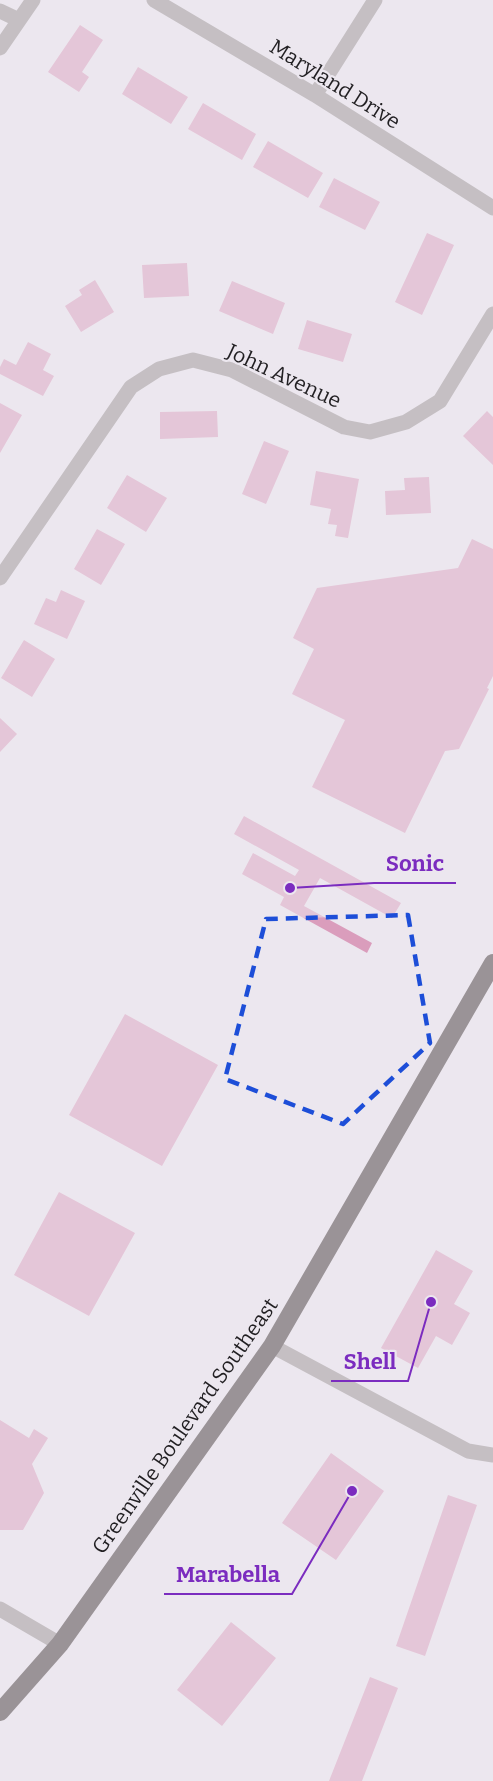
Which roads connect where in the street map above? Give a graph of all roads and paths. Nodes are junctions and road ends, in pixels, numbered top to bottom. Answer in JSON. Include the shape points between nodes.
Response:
{"nodes":[{"id":1,"x":33,"y":0,"type":"edge"},
{"id":2,"x":154,"y":0,"type":"edge"},
{"id":3,"x":375,"y":0,"type":"edge"},
{"id":4,"x":0,"y":11,"type":"edge"},
{"id":5,"x":19,"y":20,"type":"junction"},
{"id":6,"x":0,"y":48,"type":"edge"},
{"id":7,"x":315,"y":95,"type":"junction"},
{"id":8,"x":493,"y":207,"type":"edge"},
{"id":9,"x":493,"y":314,"type":"edge"},
{"id":10,"x":0,"y":578,"type":"edge"},
{"id":11,"x":493,"y":963,"type":"edge"},
{"id":12,"x":272,"y":1346,"type":"junction"},
{"id":13,"x":493,"y":1455,"type":"edge"},
{"id":14,"x":0,"y":1609,"type":"edge"},
{"id":15,"x":60,"y":1644,"type":"junction"},
{"id":16,"x":0,"y":1712,"type":"edge"}],
"edges":[{"from":1,"to":5,"type":"street"},
{"from":2,"to":7,"type":"street","name":"Maryland Drive"},
{"from":3,"to":7,"type":"street"},
{"from":4,"to":5,"type":"street"},
{"from":5,"to":6,"type":"street"},
{"from":7,"to":8,"type":"street","name":"Maryland Drive"},
{"from":9,"to":10,"type":"street","name":"John Avenue","via":[[440,401],[406,422],[370,432],[344,427],[232,370],[194,360],[159,369],[131,387]]},
{"from":11,"to":12,"type":"highway","name":"Greenville Boulevard Southeast"},
{"from":12,"to":13,"type":"street","via":[[468,1451]]},
{"from":12,"to":15,"type":"highway","name":"Greenville Boulevard Southeast"},
{"from":14,"to":15,"type":"street"},
{"from":15,"to":16,"type":"highway","name":"Greenville Boulevard Southeast"}]}
